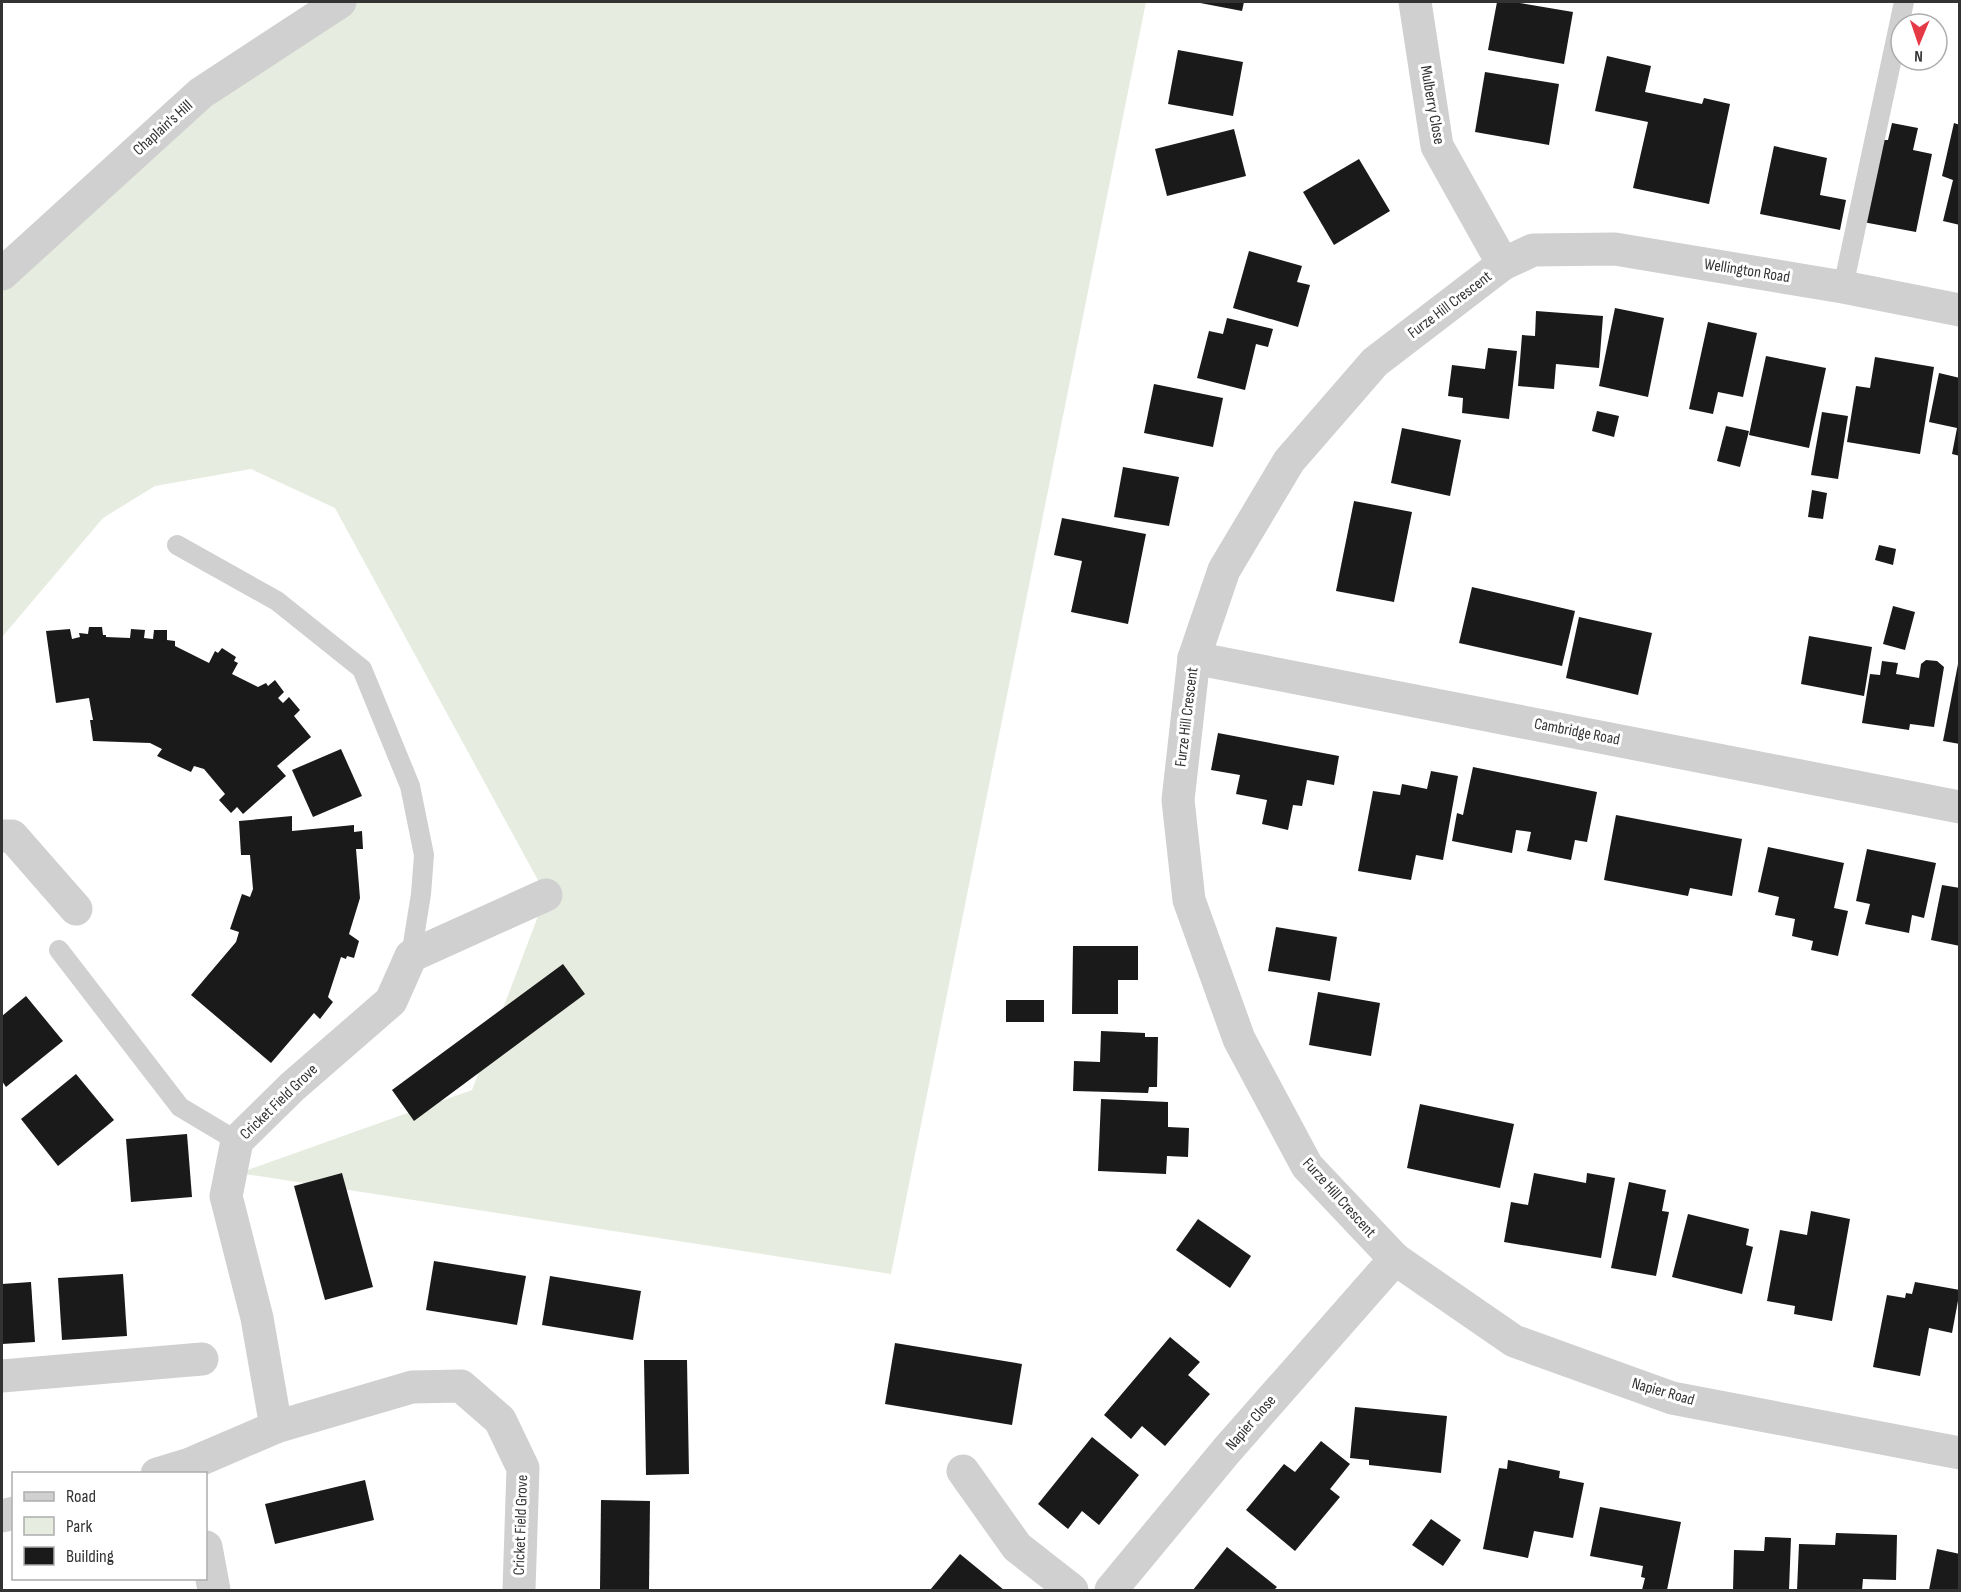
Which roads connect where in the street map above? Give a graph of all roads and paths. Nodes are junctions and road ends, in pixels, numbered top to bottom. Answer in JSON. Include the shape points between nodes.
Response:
{"nodes":[{"id":1,"x":340,"y":2,"type":"edge"},
{"id":2,"x":1415,"y":2,"type":"edge"},
{"id":3,"x":1904,"y":2,"type":"edge"},
{"id":4,"x":1533,"y":250,"type":"joint"},
{"id":5,"x":1503,"y":264,"type":"junction"},
{"id":6,"x":2,"y":274,"type":"edge"},
{"id":7,"x":1843,"y":287,"type":"junction"},
{"id":8,"x":1959,"y":310,"type":"edge"},
{"id":9,"x":177,"y":545,"type":"dead end"},
{"id":10,"x":1194,"y":658,"type":"junction"},
{"id":11,"x":1959,"y":807,"type":"edge"},
{"id":12,"x":2,"y":836,"type":"edge"},
{"id":13,"x":546,"y":895,"type":"dead end"},
{"id":14,"x":76,"y":909,"type":"dead end"},
{"id":15,"x":59,"y":950,"type":"dead end"},
{"id":16,"x":411,"y":956,"type":"junction"},
{"id":17,"x":237,"y":1141,"type":"junction"},
{"id":18,"x":1395,"y":1259,"type":"junction"},
{"id":19,"x":202,"y":1359,"type":"dead end"},
{"id":20,"x":2,"y":1376,"type":"edge"},
{"id":21,"x":276,"y":1427,"type":"junction"},
{"id":22,"x":1959,"y":1454,"type":"edge"},
{"id":23,"x":190,"y":1469,"type":"edge"},
{"id":24,"x":963,"y":1471,"type":"dead end"},
{"id":25,"x":165,"y":1472,"type":"edge"},
{"id":26,"x":207,"y":1552,"type":"edge"},
{"id":27,"x":214,"y":1590,"type":"edge"},
{"id":28,"x":519,"y":1590,"type":"edge"},
{"id":29,"x":1072,"y":1590,"type":"edge"},
{"id":30,"x":1112,"y":1590,"type":"edge"}],
"edges":[{"from":1,"to":6,"type":"street","name":"Chaplain's Hill","via":[[201,93]]},
{"from":2,"to":5,"type":"street","name":"Mulberry Close","via":[[1437,146]]},
{"from":3,"to":7,"type":"lane"},
{"from":4,"to":5,"type":"street","name":"Furze Hill Crescent"},
{"from":4,"to":7,"type":"street","name":"Wellington Road","via":[[1615,249]]},
{"from":5,"to":10,"type":"street","name":"Furze Hill Crescent","via":[[1376,362],[1289,461],[1224,570]]},
{"from":7,"to":8,"type":"street","name":"Wellington Road"},
{"from":9,"to":16,"type":"lane","via":[[277,601],[362,669],[410,786],[424,855]]},
{"from":10,"to":11,"type":"street","name":"Cambridge Road"},
{"from":10,"to":18,"type":"street","name":"Furze Hill Crescent","via":[[1178,800],[1189,900],[1239,1040],[1306,1166]]},
{"from":12,"to":14,"type":"street","via":[[12,836]]},
{"from":13,"to":16,"type":"street"},
{"from":15,"to":17,"type":"lane","via":[[180,1107]]},
{"from":16,"to":17,"type":"street","name":"Cricket Field Grove","via":[[391,1001]]},
{"from":17,"to":21,"type":"street","name":"Cricket Field Grove","via":[[226,1196],[257,1318]]},
{"from":18,"to":22,"type":"street","name":"Napier Road","via":[[1514,1341],[1672,1398]]},
{"from":18,"to":30,"type":"street","name":"Napier Close","via":[[1227,1450]]},
{"from":19,"to":20,"type":"street"},
{"from":21,"to":23,"type":"street","name":"Cricket Field Grove"},
{"from":21,"to":28,"type":"street","name":"Cricket Field Grove","via":[[412,1387],[461,1386],[500,1420],[523,1468]]},
{"from":23,"to":25,"type":"street","name":"Cricket Field Grove"},
{"from":24,"to":29,"type":"street","via":[[1017,1547]]},
{"from":26,"to":27,"type":"street"}]}
